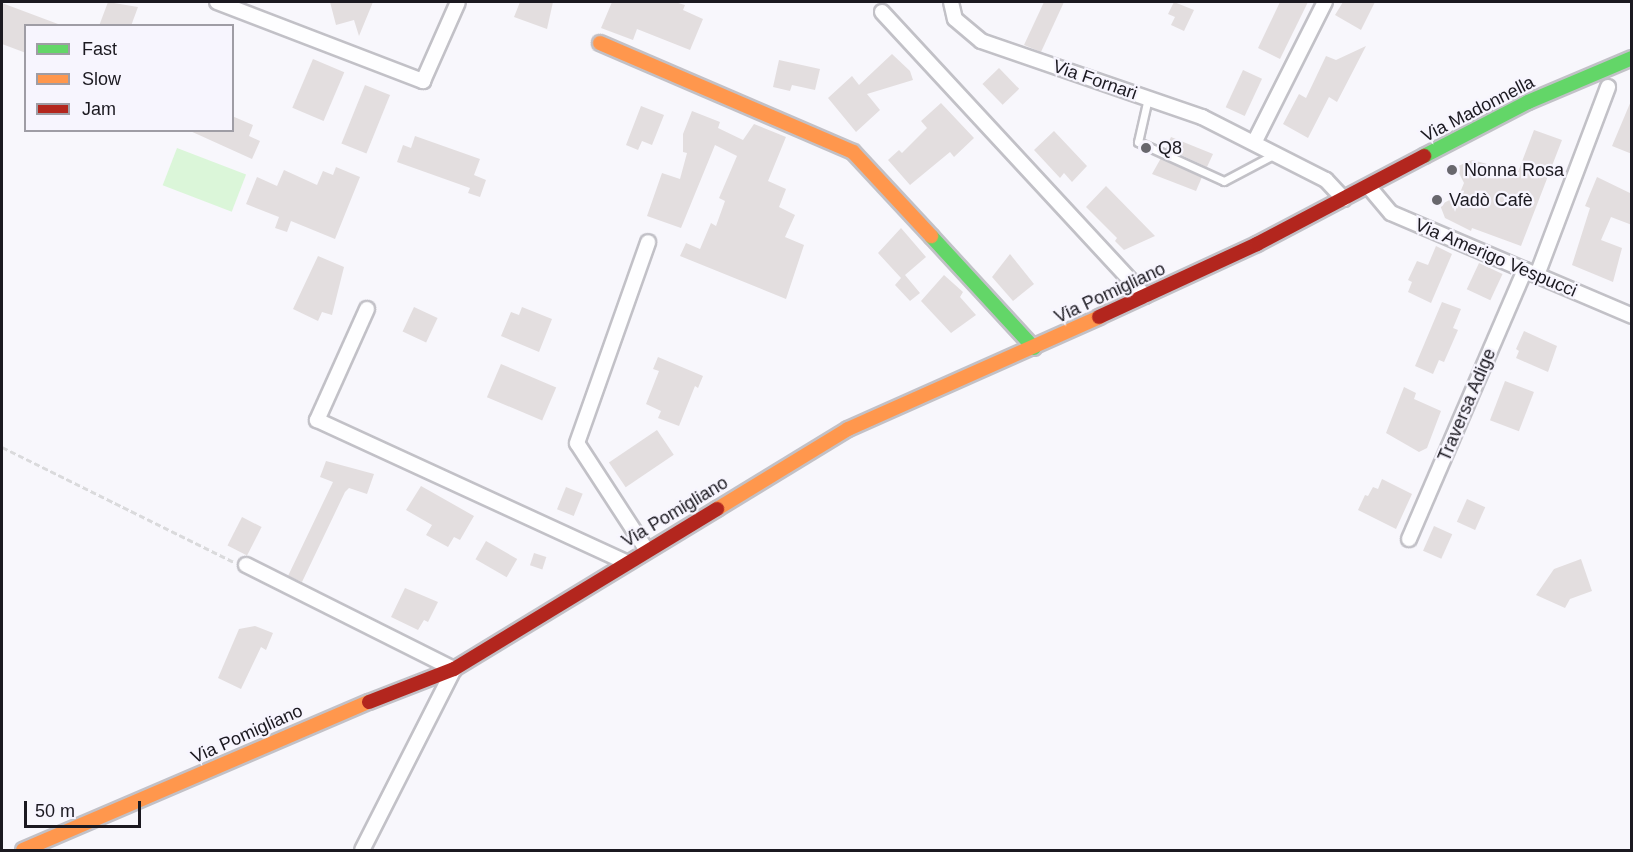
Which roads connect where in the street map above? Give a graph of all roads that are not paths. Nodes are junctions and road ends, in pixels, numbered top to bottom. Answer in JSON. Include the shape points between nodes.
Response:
{"nodes":[{"id":1,"x":217,"y":2,"type":"edge"},
{"id":2,"x":458,"y":2,"type":"edge"},
{"id":3,"x":951,"y":2,"type":"edge"},
{"id":4,"x":1325,"y":2,"type":"edge"},
{"id":5,"x":882,"y":12,"type":"dead end"},
{"id":6,"x":600,"y":43,"type":"dead end"},
{"id":7,"x":1632,"y":58,"type":"edge"},
{"id":8,"x":1608,"y":87,"type":"dead end"},
{"id":9,"x":1148,"y":98,"type":"junction"},
{"id":10,"x":1255,"y":141,"type":"junction"},
{"id":11,"x":1277,"y":153,"type":"junction"},
{"id":12,"x":1369,"y":187,"type":"junction"},
{"id":13,"x":1344,"y":199,"type":"junction"},
{"id":14,"x":648,"y":242,"type":"dead end"},
{"id":15,"x":1531,"y":273,"type":"junction"},
{"id":16,"x":1145,"y":296,"type":"junction"},
{"id":17,"x":367,"y":309,"type":"dead end"},
{"id":18,"x":1632,"y":316,"type":"edge"},
{"id":19,"x":1034,"y":348,"type":"junction"},
{"id":20,"x":1409,"y":539,"type":"dead end"},
{"id":21,"x":646,"y":549,"type":"junction"},
{"id":22,"x":626,"y":562,"type":"junction"},
{"id":23,"x":246,"y":565,"type":"road end"},
{"id":24,"x":454,"y":669,"type":"junction"},
{"id":25,"x":23,"y":850,"type":"edge"},
{"id":26,"x":362,"y":850,"type":"edge"}],
"edges":[{"from":1,"to":2,"type":"street","via":[[423,81]]},
{"from":3,"to":9,"type":"street","name":"Via Fornari","via":[[955,19],[981,41]]},
{"from":4,"to":10,"type":"street"},
{"from":5,"to":16,"type":"street"},
{"from":6,"to":19,"type":"street","via":[[853,152]]},
{"from":7,"to":12,"type":"street","name":"Via Madonnella","via":[[1528,102]]},
{"from":8,"to":15,"type":"street","name":"Traversa Adige"},
{"from":9,"to":10,"type":"street","name":"Via Fornari"},
{"from":9,"to":11,"type":"lane","via":[[1138,142],[1224,181]]},
{"from":10,"to":11,"type":"street","name":"Via Fornari"},
{"from":11,"to":13,"type":"street","name":"Via Fornari","via":[[1326,180]]},
{"from":12,"to":13,"type":"street","name":"Via Madonnella"},
{"from":12,"to":15,"type":"street","name":"Via Amerigo Vespucci","via":[[1391,213]]},
{"from":13,"to":16,"type":"street","name":"Via Pomigliano"},
{"from":14,"to":21,"type":"street","via":[[577,443]]},
{"from":15,"to":18,"type":"street","name":"Via Amerigo Vespucci"},
{"from":15,"to":20,"type":"street","name":"Traversa Adige"},
{"from":16,"to":19,"type":"street","name":"Via Pomigliano"},
{"from":17,"to":22,"type":"street","via":[[317,420]]},
{"from":19,"to":21,"type":"street","name":"Via Pomigliano","via":[[848,429]]},
{"from":21,"to":22,"type":"street","name":"Via Pomigliano"},
{"from":22,"to":24,"type":"street","name":"Via Pomigliano"},
{"from":23,"to":24,"type":"street"},
{"from":24,"to":25,"type":"street","name":"Via Pomigliano","via":[[322,720]]},
{"from":24,"to":26,"type":"street"}]}
